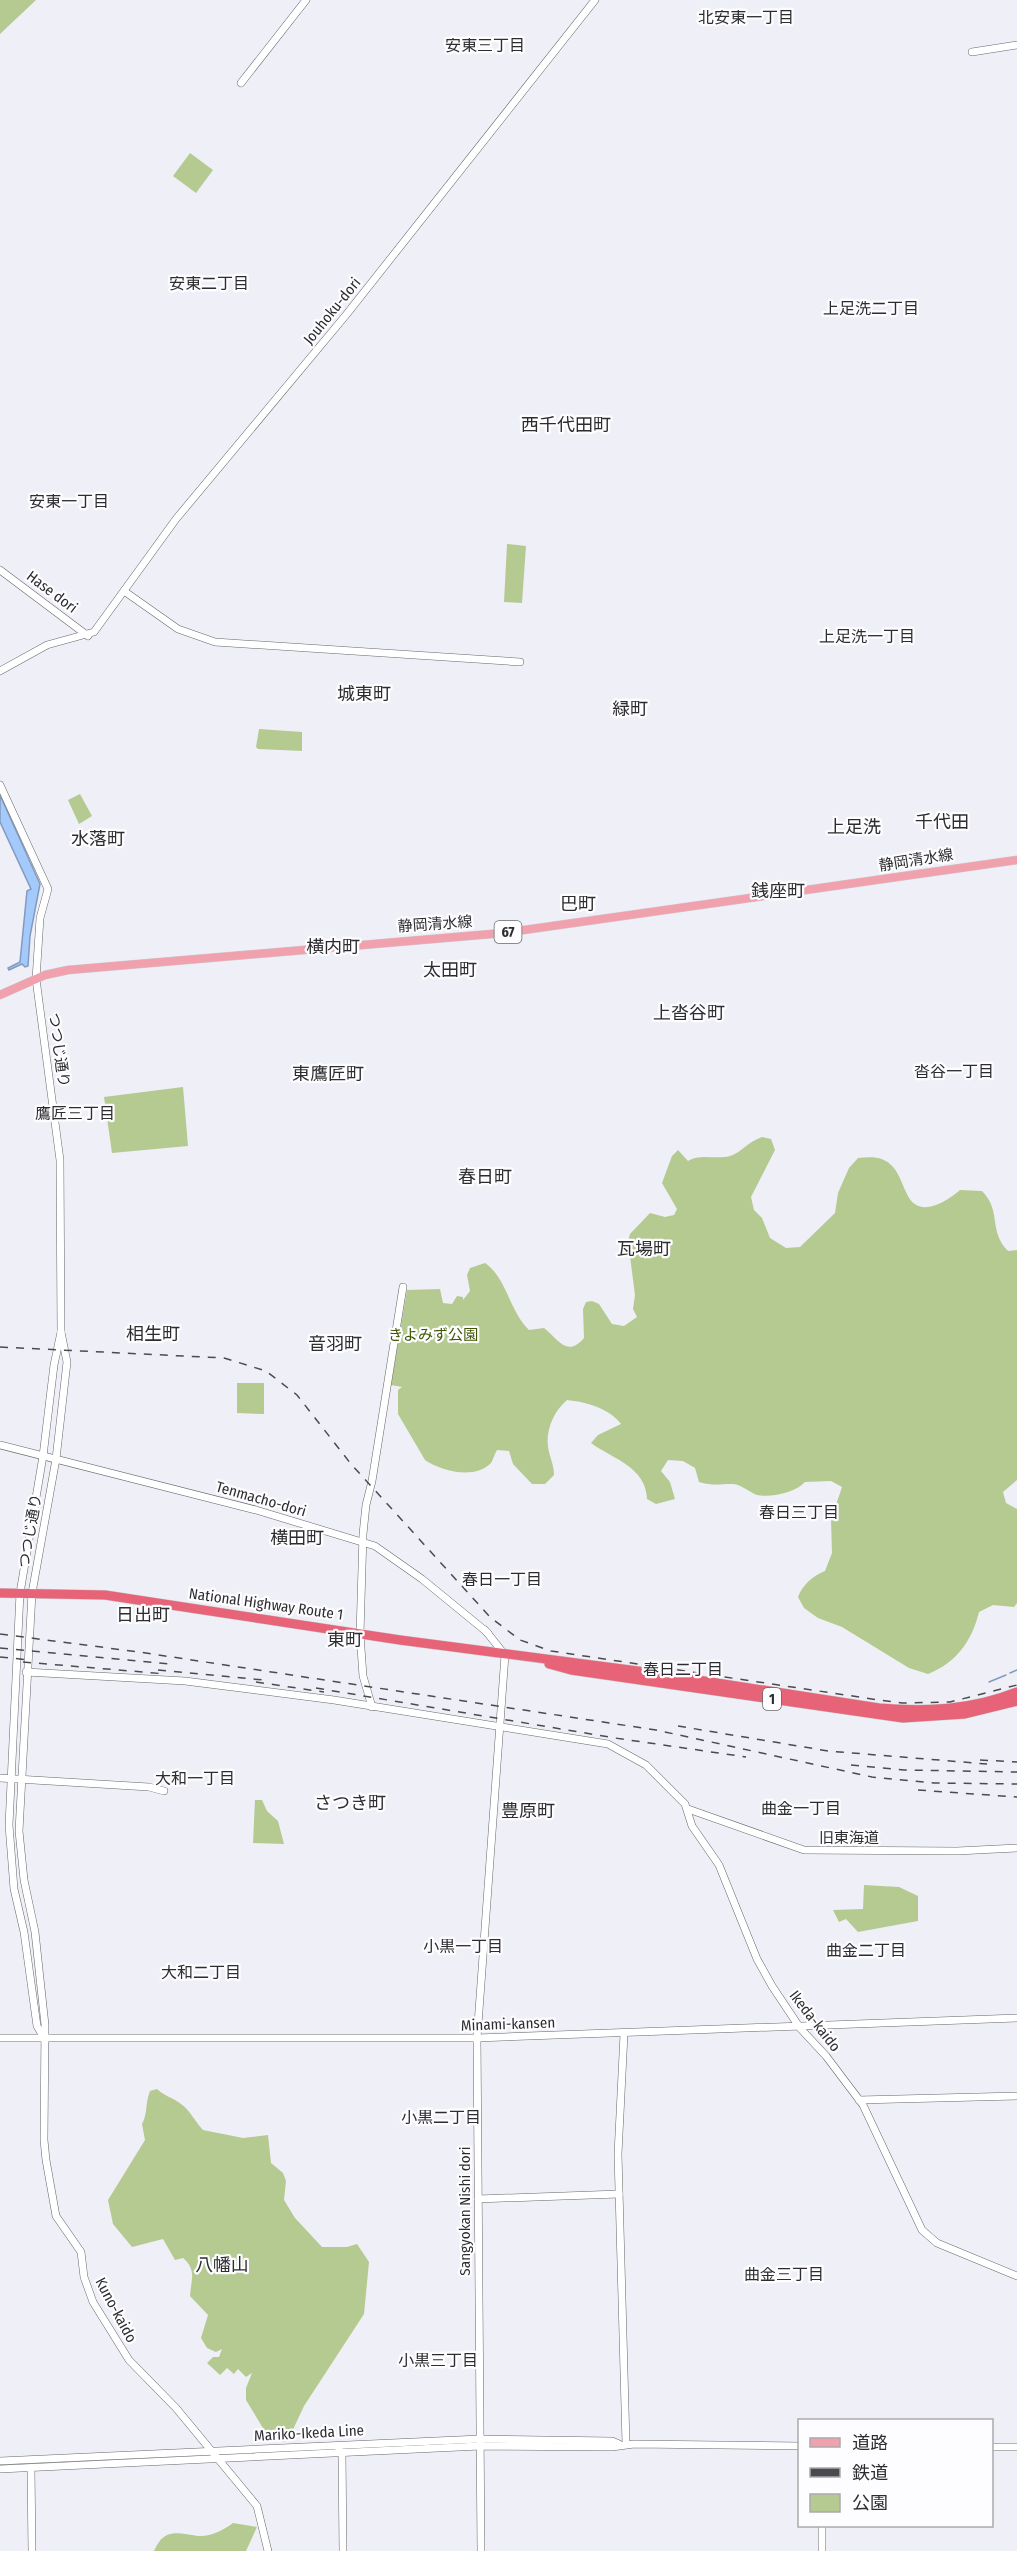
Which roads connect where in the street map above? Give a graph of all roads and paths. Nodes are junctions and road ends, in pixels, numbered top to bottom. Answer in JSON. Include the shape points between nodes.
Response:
{"nodes":[{"id":1,"x":306,"y":0,"type":"edge"},
{"id":2,"x":596,"y":0,"type":"edge"},
{"id":3,"x":1017,"y":45,"type":"edge"},
{"id":4,"x":972,"y":52,"type":"dead end"},
{"id":5,"x":241,"y":83,"type":"dead end"},
{"id":6,"x":0,"y":570,"type":"edge"},
{"id":7,"x":124,"y":591,"type":"junction"},
{"id":8,"x":88,"y":636,"type":"junction"},
{"id":9,"x":520,"y":662,"type":"dead end"},
{"id":10,"x":0,"y":671,"type":"edge"},
{"id":11,"x":0,"y":785,"type":"edge"},
{"id":12,"x":1017,"y":860,"type":"edge"},
{"id":13,"x":36,"y":979,"type":"junction"},
{"id":14,"x":0,"y":995,"type":"edge"},
{"id":15,"x":403,"y":1287,"type":"dead end"},
{"id":16,"x":62,"y":1332,"type":"junction"},
{"id":17,"x":0,"y":1445,"type":"edge"},
{"id":18,"x":43,"y":1456,"type":"junction"},
{"id":19,"x":56,"y":1459,"type":"junction"},
{"id":20,"x":365,"y":1543,"type":"junction"},
{"id":21,"x":0,"y":1593,"type":"edge"},
{"id":22,"x":20,"y":1593,"type":"junction"},
{"id":23,"x":32,"y":1593,"type":"junction"},
{"id":24,"x":485,"y":1630,"type":"junction"},
{"id":25,"x":360,"y":1634,"type":"junction"},
{"id":26,"x":505,"y":1655,"type":"junction"},
{"id":27,"x":521,"y":1658,"type":"junction"},
{"id":28,"x":17,"y":1665,"type":"joint"},
{"id":29,"x":27,"y":1669,"type":"junction"},
{"id":30,"x":1017,"y":1692,"type":"edge"},
{"id":31,"x":1017,"y":1701,"type":"edge"},
{"id":32,"x":372,"y":1707,"type":"junction"},
{"id":33,"x":499,"y":1726,"type":"junction"},
{"id":34,"x":0,"y":1778,"type":"edge"},
{"id":35,"x":12,"y":1778,"type":"junction"},
{"id":36,"x":21,"y":1779,"type":"junction"},
{"id":37,"x":164,"y":1791,"type":"dead end"},
{"id":38,"x":688,"y":1809,"type":"junction"},
{"id":39,"x":1017,"y":1848,"type":"edge"},
{"id":40,"x":1017,"y":2018,"type":"edge"},
{"id":41,"x":800,"y":2028,"type":"junction"},
{"id":42,"x":624,"y":2034,"type":"junction"},
{"id":43,"x":0,"y":2038,"type":"edge"},
{"id":44,"x":44,"y":2038,"type":"junction"},
{"id":45,"x":477,"y":2038,"type":"junction"},
{"id":46,"x":1017,"y":2096,"type":"edge"},
{"id":47,"x":859,"y":2100,"type":"junction"},
{"id":48,"x":619,"y":2194,"type":"junction"},
{"id":49,"x":478,"y":2199,"type":"junction"},
{"id":50,"x":1017,"y":2276,"type":"edge"},
{"id":51,"x":480,"y":2443,"type":"junction"},
{"id":52,"x":627,"y":2444,"type":"junction"},
{"id":53,"x":335,"y":2446,"type":"junction"},
{"id":54,"x":798,"y":2446,"type":"edge"},
{"id":55,"x":993,"y":2447,"type":"edge"},
{"id":56,"x":1017,"y":2447,"type":"edge"},
{"id":57,"x":212,"y":2452,"type":"junction"},
{"id":58,"x":342,"y":2453,"type":"junction"},
{"id":59,"x":219,"y":2459,"type":"junction"},
{"id":60,"x":0,"y":2461,"type":"edge"},
{"id":61,"x":0,"y":2469,"type":"edge"},
{"id":62,"x":31,"y":2469,"type":"junction"},
{"id":63,"x":822,"y":2527,"type":"edge"},
{"id":64,"x":32,"y":2551,"type":"edge"},
{"id":65,"x":268,"y":2551,"type":"edge"},
{"id":66,"x":343,"y":2551,"type":"edge"},
{"id":67,"x":481,"y":2551,"type":"edge"},
{"id":68,"x":822,"y":2551,"type":"edge"}],
"edges":[{"from":1,"to":5,"type":"street"},
{"from":2,"to":7,"type":"street","name":"Jouhoku-dori","via":[[346,315],[176,519]]},
{"from":3,"to":4,"type":"street"},
{"from":6,"to":8,"type":"street","name":"Hase dori"},
{"from":7,"to":8,"type":"street","name":"Jouhoku-dori"},
{"from":7,"to":9,"type":"street","via":[[178,629],[215,642]]},
{"from":8,"to":10,"type":"street","via":[[47,645]]},
{"from":11,"to":13,"type":"street","name":"つつじ通り","via":[[48,889],[40,918]]},
{"from":12,"to":13,"type":"main road","name":"静岡清水線","number":"67","via":[[503,933],[87,968]]},
{"from":13,"to":14,"type":"main road","name":"静岡清水線","number":"67"},
{"from":13,"to":16,"type":"street","name":"つつじ通り","via":[[60,1160]]},
{"from":15,"to":20,"type":"street","via":[[366,1505]]},
{"from":16,"to":18,"type":"street","name":"つつじ通り"},
{"from":16,"to":19,"type":"street","name":"つつじ通り","via":[[67,1362]]},
{"from":17,"to":18,"type":"street","name":"Tenmacho-dori"},
{"from":18,"to":19,"type":"street","name":"Tenmacho-dori"},
{"from":18,"to":22,"type":"street","name":"つつじ通り"},
{"from":19,"to":20,"type":"street","name":"Tenmacho-dori","via":[[256,1510]]},
{"from":19,"to":23,"type":"street","name":"つつじ通り"},
{"from":20,"to":24,"type":"street","name":"Tenmacho-dori","via":[[422,1579]]},
{"from":20,"to":25,"type":"street"},
{"from":21,"to":22,"type":"highway","name":"National Highway Route 1","number":"1"},
{"from":22,"to":23,"type":"highway","name":"National Highway Route 1","number":"1"},
{"from":22,"to":28,"type":"street","name":"つつじ通り"},
{"from":23,"to":25,"type":"highway","name":"National Highway Route 1","number":"1","via":[[105,1595]]},
{"from":23,"to":29,"type":"street","name":"つつじ通り"},
{"from":24,"to":26,"type":"street"},
{"from":24,"to":27,"type":"street","name":"Tenmacho-dori"},
{"from":25,"to":26,"type":"highway","name":"National Highway Route 1","number":"1"},
{"from":25,"to":32,"type":"street","via":[[363,1676]]},
{"from":26,"to":27,"type":"highway","name":"National Highway Route 1","number":"1"},
{"from":26,"to":33,"type":"street","name":"Sangyokan Nishi dori"},
{"from":27,"to":30,"type":"highway","name":"National Highway Route 1","number":"1","via":[[577,1662],[906,1710],[980,1704]]},
{"from":27,"to":31,"type":"highway","name":"National Highway Route 1","number":"1","via":[[571,1670],[903,1718],[965,1714]]},
{"from":28,"to":35,"type":"street","name":"Kuno-kaido"},
{"from":29,"to":32,"type":"street","name":"Ikeda-kaido","via":[[185,1681]]},
{"from":29,"to":36,"type":"street","name":"Kuno-kaido"},
{"from":32,"to":33,"type":"street","name":"Ikeda-kaido"},
{"from":33,"to":38,"type":"street","name":"Ikeda-kaido","via":[[608,1744],[622,1750],[654,1772]]},
{"from":33,"to":45,"type":"street","name":"Sangyokan Nishi dori"},
{"from":34,"to":35,"type":"street"},
{"from":35,"to":36,"type":"street"},
{"from":35,"to":44,"type":"street","name":"Kuno-kaido","via":[[9,1849],[37,2025]]},
{"from":36,"to":37,"type":"street"},
{"from":36,"to":44,"type":"street","name":"Kuno-kaido","via":[[21,1863],[35,1932]]},
{"from":38,"to":39,"type":"street","name":"旧東海道","via":[[804,1850]]},
{"from":38,"to":41,"type":"street","name":"Ikeda-kaido","via":[[692,1826],[718,1865],[757,1959]]},
{"from":40,"to":41,"type":"street","name":"Minami-kansen"},
{"from":41,"to":42,"type":"street","name":"Minami-kansen"},
{"from":41,"to":47,"type":"street","name":"Ikeda-kaido"},
{"from":42,"to":45,"type":"street","name":"Minami-kansen"},
{"from":42,"to":48,"type":"street"},
{"from":43,"to":44,"type":"street","name":"Minami-kansen"},
{"from":44,"to":45,"type":"street","name":"Minami-kansen"},
{"from":44,"to":57,"type":"street","name":"Kuno-kaido","via":[[44,2140],[56,2216],[81,2252],[88,2290],[122,2351]]},
{"from":45,"to":49,"type":"street","name":"Sangyokan Nishi dori"},
{"from":46,"to":47,"type":"street"},
{"from":47,"to":50,"type":"street","name":"Ikeda-kaido","via":[[922,2230],[937,2243]]},
{"from":48,"to":49,"type":"street"},
{"from":48,"to":52,"type":"street"},
{"from":49,"to":51,"type":"street","name":"Sangyokan Nishi dori"},
{"from":51,"to":52,"type":"street","name":"Mariko-Ikeda Line"},
{"from":51,"to":53,"type":"street","name":"Mariko-Ikeda Line"},
{"from":51,"to":58,"type":"street","name":"Mariko-Ikeda Line"},
{"from":51,"to":67,"type":"street","name":"Sangyokan Nishi dori"},
{"from":52,"to":54,"type":"street","name":"Mariko-Ikeda Line"},
{"from":53,"to":57,"type":"street","name":"Mariko-Ikeda Line"},
{"from":53,"to":58,"type":"street"},
{"from":55,"to":56,"type":"street"},
{"from":57,"to":59,"type":"street","name":"Kuno-kaido"},
{"from":57,"to":60,"type":"street","name":"Mariko-Ikeda Line"},
{"from":58,"to":59,"type":"street","name":"Mariko-Ikeda Line"},
{"from":58,"to":66,"type":"street"},
{"from":59,"to":62,"type":"street","name":"Mariko-Ikeda Line"},
{"from":59,"to":65,"type":"street","name":"Kuno-kaido","via":[[257,2506]]},
{"from":61,"to":62,"type":"street","name":"Mariko-Ikeda Line"},
{"from":62,"to":64,"type":"street"},
{"from":63,"to":68,"type":"street"}]}
